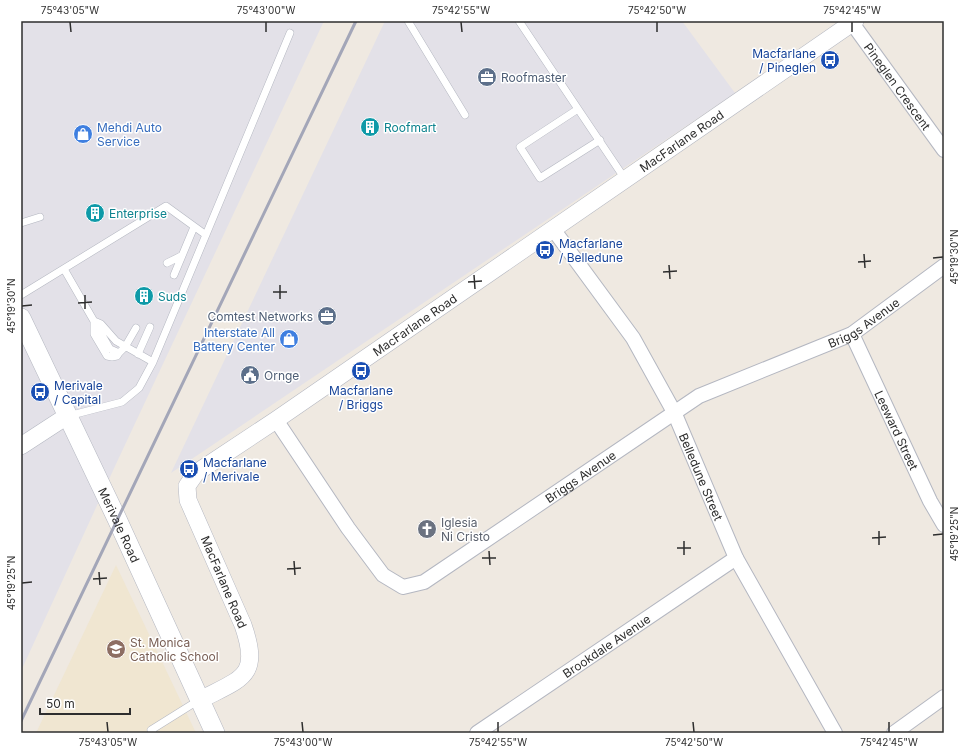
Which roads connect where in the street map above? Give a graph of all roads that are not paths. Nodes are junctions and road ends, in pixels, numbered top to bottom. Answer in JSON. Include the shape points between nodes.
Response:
{"nodes":[{"id":1,"x":408,"y":21,"type":"edge"},
{"id":2,"x":519,"y":21,"type":"edge"},
{"id":3,"x":853,"y":22,"type":"edge"},
{"id":4,"x":290,"y":33,"type":"dead end"},
{"id":5,"x":578,"y":109,"type":"junction"},
{"id":6,"x":465,"y":115,"type":"dead end"},
{"id":7,"x":600,"y":140,"type":"junction"},
{"id":8,"x":944,"y":150,"type":"edge"},
{"id":9,"x":625,"y":179,"type":"junction"},
{"id":10,"x":40,"y":217,"type":"dead end"},
{"id":11,"x":21,"y":223,"type":"edge"},
{"id":12,"x":194,"y":227,"type":"junction"},
{"id":13,"x":553,"y":229,"type":"junction"},
{"id":14,"x":206,"y":235,"type":"junction"},
{"id":15,"x":181,"y":256,"type":"junction"},
{"id":16,"x":167,"y":263,"type":"dead end"},
{"id":17,"x":944,"y":266,"type":"edge"},
{"id":18,"x":64,"y":269,"type":"junction"},
{"id":19,"x":174,"y":275,"type":"dead end"},
{"id":20,"x":21,"y":295,"type":"edge"},
{"id":21,"x":21,"y":318,"type":"edge"},
{"id":22,"x":94,"y":321,"type":"junction"},
{"id":23,"x":150,"y":327,"type":"dead end"},
{"id":24,"x":136,"y":328,"type":"dead end"},
{"id":25,"x":852,"y":334,"type":"junction"},
{"id":26,"x":125,"y":347,"type":"junction"},
{"id":27,"x":138,"y":354,"type":"junction"},
{"id":28,"x":153,"y":362,"type":"junction"},
{"id":29,"x":674,"y":412,"type":"junction"},
{"id":30,"x":67,"y":416,"type":"junction"},
{"id":31,"x":276,"y":420,"type":"junction"},
{"id":32,"x":21,"y":446,"type":"edge"},
{"id":33,"x":944,"y":524,"type":"edge"},
{"id":34,"x":736,"y":558,"type":"junction"},
{"id":35,"x":944,"y":698,"type":"edge"},
{"id":36,"x":200,"y":700,"type":"junction"},
{"id":37,"x":153,"y":733,"type":"edge"},
{"id":38,"x":215,"y":733,"type":"edge"},
{"id":39,"x":478,"y":733,"type":"edge"},
{"id":40,"x":835,"y":733,"type":"edge"},
{"id":41,"x":894,"y":733,"type":"edge"}],
"edges":[{"from":1,"to":6,"type":"lane"},
{"from":2,"to":5,"type":"lane"},
{"from":3,"to":8,"type":"street","name":"Pineglen Crescent"},
{"from":3,"to":9,"type":"street","name":"MacFarlane Road"},
{"from":4,"to":14,"type":"lane"},
{"from":5,"to":7,"type":"lane"},
{"from":5,"to":7,"type":"lane","via":[[520,147],[540,178]]},
{"from":7,"to":9,"type":"lane"},
{"from":9,"to":13,"type":"street","name":"MacFarlane Road"},
{"from":10,"to":11,"type":"lane"},
{"from":12,"to":14,"type":"lane"},
{"from":12,"to":15,"type":"lane"},
{"from":12,"to":18,"type":"lane","via":[[166,206]]},
{"from":13,"to":29,"type":"street","name":"Belledune Street","via":[[633,338]]},
{"from":13,"to":31,"type":"street","name":"MacFarlane Road"},
{"from":14,"to":28,"type":"lane"},
{"from":15,"to":16,"type":"lane"},
{"from":15,"to":19,"type":"lane"},
{"from":17,"to":25,"type":"street","name":"Briggs Avenue"},
{"from":18,"to":20,"type":"lane"},
{"from":18,"to":22,"type":"lane"},
{"from":21,"to":30,"type":"main road","name":"Merivale Road"},
{"from":22,"to":26,"type":"lane","via":[[101,324]]},
{"from":22,"to":26,"type":"lane","via":[[110,349],[119,353]]},
{"from":23,"to":27,"type":"lane"},
{"from":24,"to":26,"type":"lane"},
{"from":25,"to":29,"type":"street","name":"Briggs Avenue","via":[[699,396]]},
{"from":25,"to":33,"type":"street","name":"Leeward Street","via":[[930,501]]},
{"from":26,"to":27,"type":"lane"},
{"from":27,"to":28,"type":"lane"},
{"from":28,"to":30,"type":"lane","via":[[139,388],[122,402]]},
{"from":29,"to":31,"type":"street","name":"Briggs Avenue","via":[[424,582],[403,587],[383,575],[348,528]]},
{"from":29,"to":34,"type":"street","name":"Belledune Street"},
{"from":30,"to":32,"type":"street"},
{"from":30,"to":36,"type":"main road","name":"Merivale Road"},
{"from":31,"to":36,"type":"street","name":"MacFarlane Road","via":[[196,473],[187,486],[188,500],[243,625],[251,661],[244,675]]},
{"from":34,"to":39,"type":"street","name":"Brookdale Avenue"},
{"from":34,"to":40,"type":"street","name":"Belledune Street"},
{"from":35,"to":41,"type":"street"},
{"from":36,"to":37,"type":"lane","via":[[161,722],[151,730]]},
{"from":36,"to":38,"type":"main road","name":"Merivale Road"}]}
